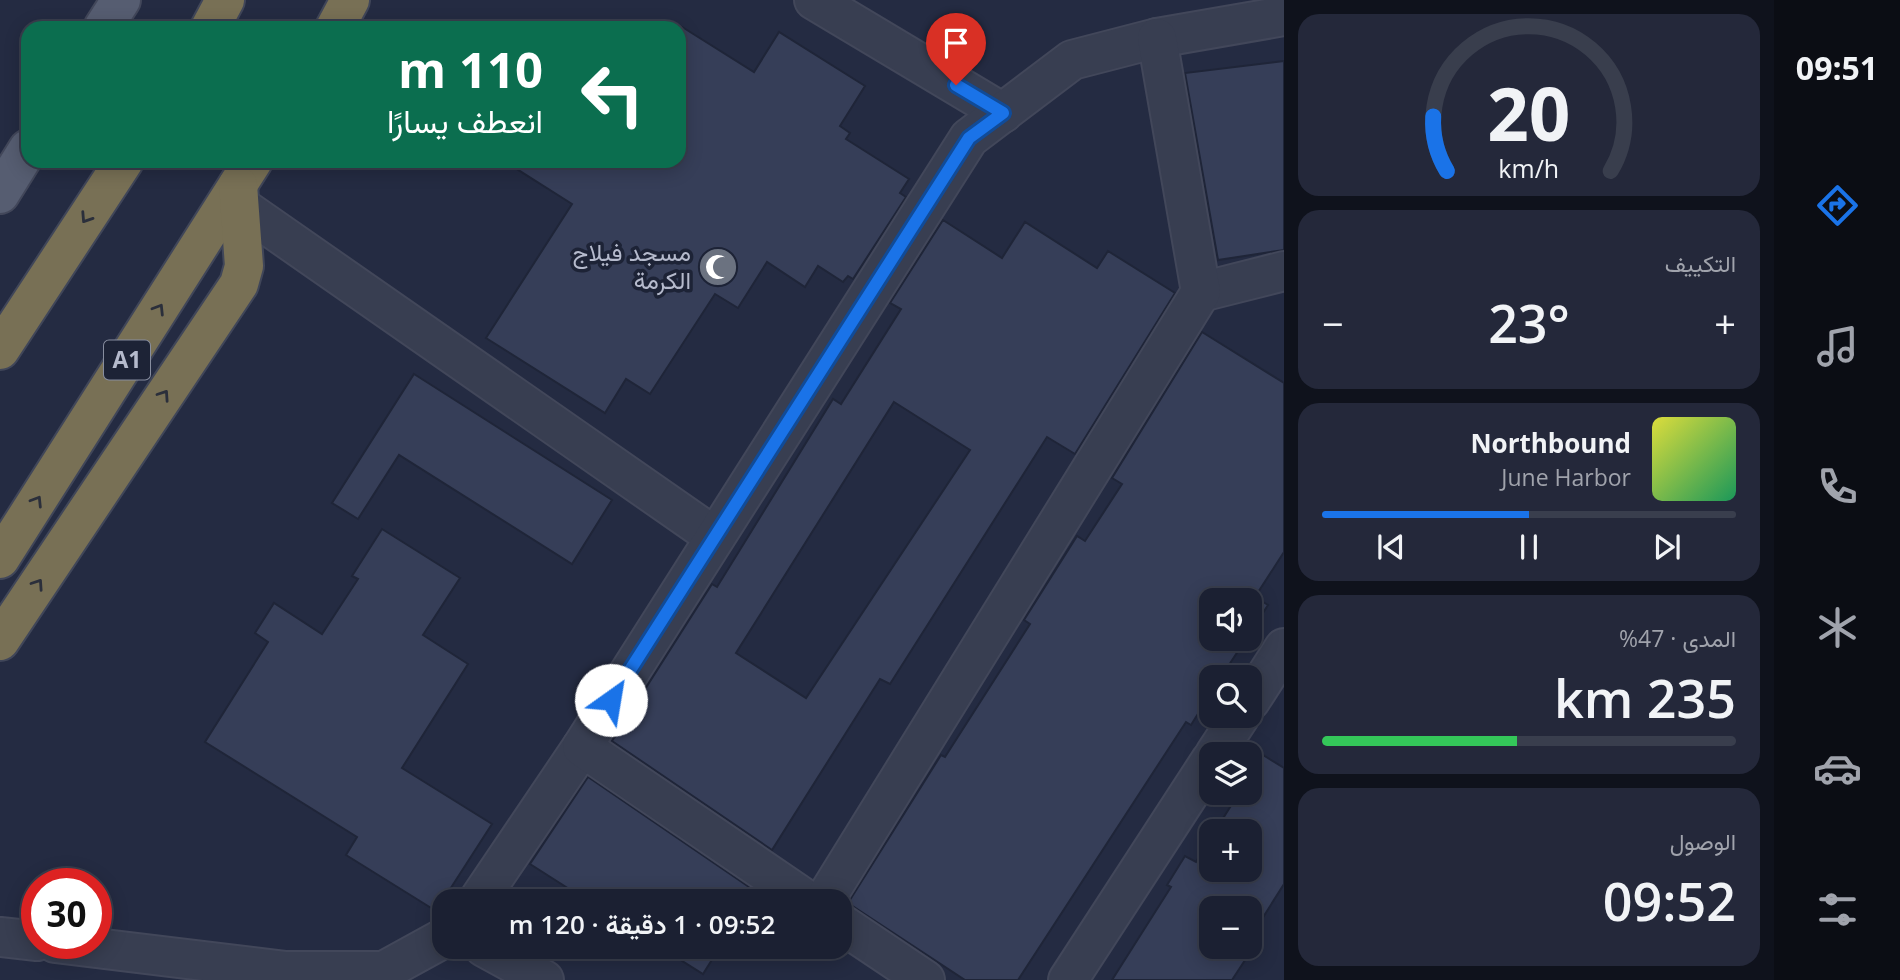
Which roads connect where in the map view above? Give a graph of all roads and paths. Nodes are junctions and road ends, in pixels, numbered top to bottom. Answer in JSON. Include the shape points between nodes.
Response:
{"nodes":[{"id":1,"x":121,"y":0,"type":"edge"},
{"id":2,"x":225,"y":0,"type":"edge"},
{"id":3,"x":350,"y":0,"type":"edge"},
{"id":4,"x":814,"y":0,"type":"edge"},
{"id":5,"x":1284,"y":16,"type":"edge"},
{"id":6,"x":108,"y":21,"type":"edge"},
{"id":7,"x":214,"y":21,"type":"edge"},
{"id":8,"x":339,"y":21,"type":"edge"},
{"id":9,"x":1157,"y":38,"type":"junction"},
{"id":10,"x":1003,"y":113,"type":"junction"},
{"id":11,"x":21,"y":160,"type":"edge"},
{"id":12,"x":119,"y":168,"type":"edge"},
{"id":13,"x":244,"y":184,"type":"edge"},
{"id":14,"x":0,"y":194,"type":"edge"},
{"id":15,"x":1284,"y":271,"type":"edge"},
{"id":16,"x":1201,"y":292,"type":"junction"},
{"id":17,"x":0,"y":350,"type":"edge"},
{"id":18,"x":715,"y":537,"type":"junction"},
{"id":19,"x":0,"y":559,"type":"edge"},
{"id":20,"x":0,"y":641,"type":"edge"},
{"id":21,"x":1284,"y":648,"type":"edge"},
{"id":22,"x":1262,"y":682,"type":"edge"},
{"id":23,"x":582,"y":747,"type":"junction"},
{"id":24,"x":1199,"y":779,"type":"edge"},
{"id":25,"x":486,"y":889,"type":"edge"},
{"id":26,"x":790,"y":889,"type":"edge"},
{"id":27,"x":831,"y":889,"type":"edge"},
{"id":28,"x":852,"y":931,"type":"edge"},
{"id":29,"x":0,"y":937,"type":"edge"},
{"id":30,"x":21,"y":939,"type":"edge"},
{"id":31,"x":432,"y":944,"type":"edge"},
{"id":32,"x":112,"y":951,"type":"edge"},
{"id":33,"x":506,"y":959,"type":"edge"},
{"id":34,"x":286,"y":975,"type":"edge"},
{"id":35,"x":923,"y":979,"type":"edge"},
{"id":36,"x":544,"y":980,"type":"edge"},
{"id":37,"x":1069,"y":980,"type":"edge"}],
"edges":[{"from":1,"to":6,"type":"main road"},
{"from":2,"to":7,"type":"highway"},
{"from":3,"to":8,"type":"highway"},
{"from":4,"to":10,"type":"street"},
{"from":5,"to":9,"type":"street"},
{"from":9,"to":10,"type":"street","via":[[1072,60]]},
{"from":9,"to":16,"type":"street"},
{"from":10,"to":18,"type":"street","via":[[969,138]]},
{"from":11,"to":14,"type":"main road"},
{"from":12,"to":17,"type":"highway","one_way":true},
{"from":13,"to":18,"type":"street"},
{"from":19,"to":13,"type":"highway","number":"A1","one_way":true},
{"from":20,"to":13,"type":"highway","one_way":true,"via":[[239,284],[244,266]]},
{"from":15,"to":16,"type":"street"},
{"from":16,"to":27,"type":"street"},
{"from":18,"to":23,"type":"street"},
{"from":21,"to":22,"type":"street"},
{"from":23,"to":25,"type":"street"},
{"from":23,"to":26,"type":"street"},
{"from":24,"to":37,"type":"street"},
{"from":28,"to":35,"type":"street"},
{"from":29,"to":30,"type":"street"},
{"from":31,"to":34,"type":"street","via":[[384,971]]},
{"from":32,"to":34,"type":"street"},
{"from":33,"to":36,"type":"street"}]}
